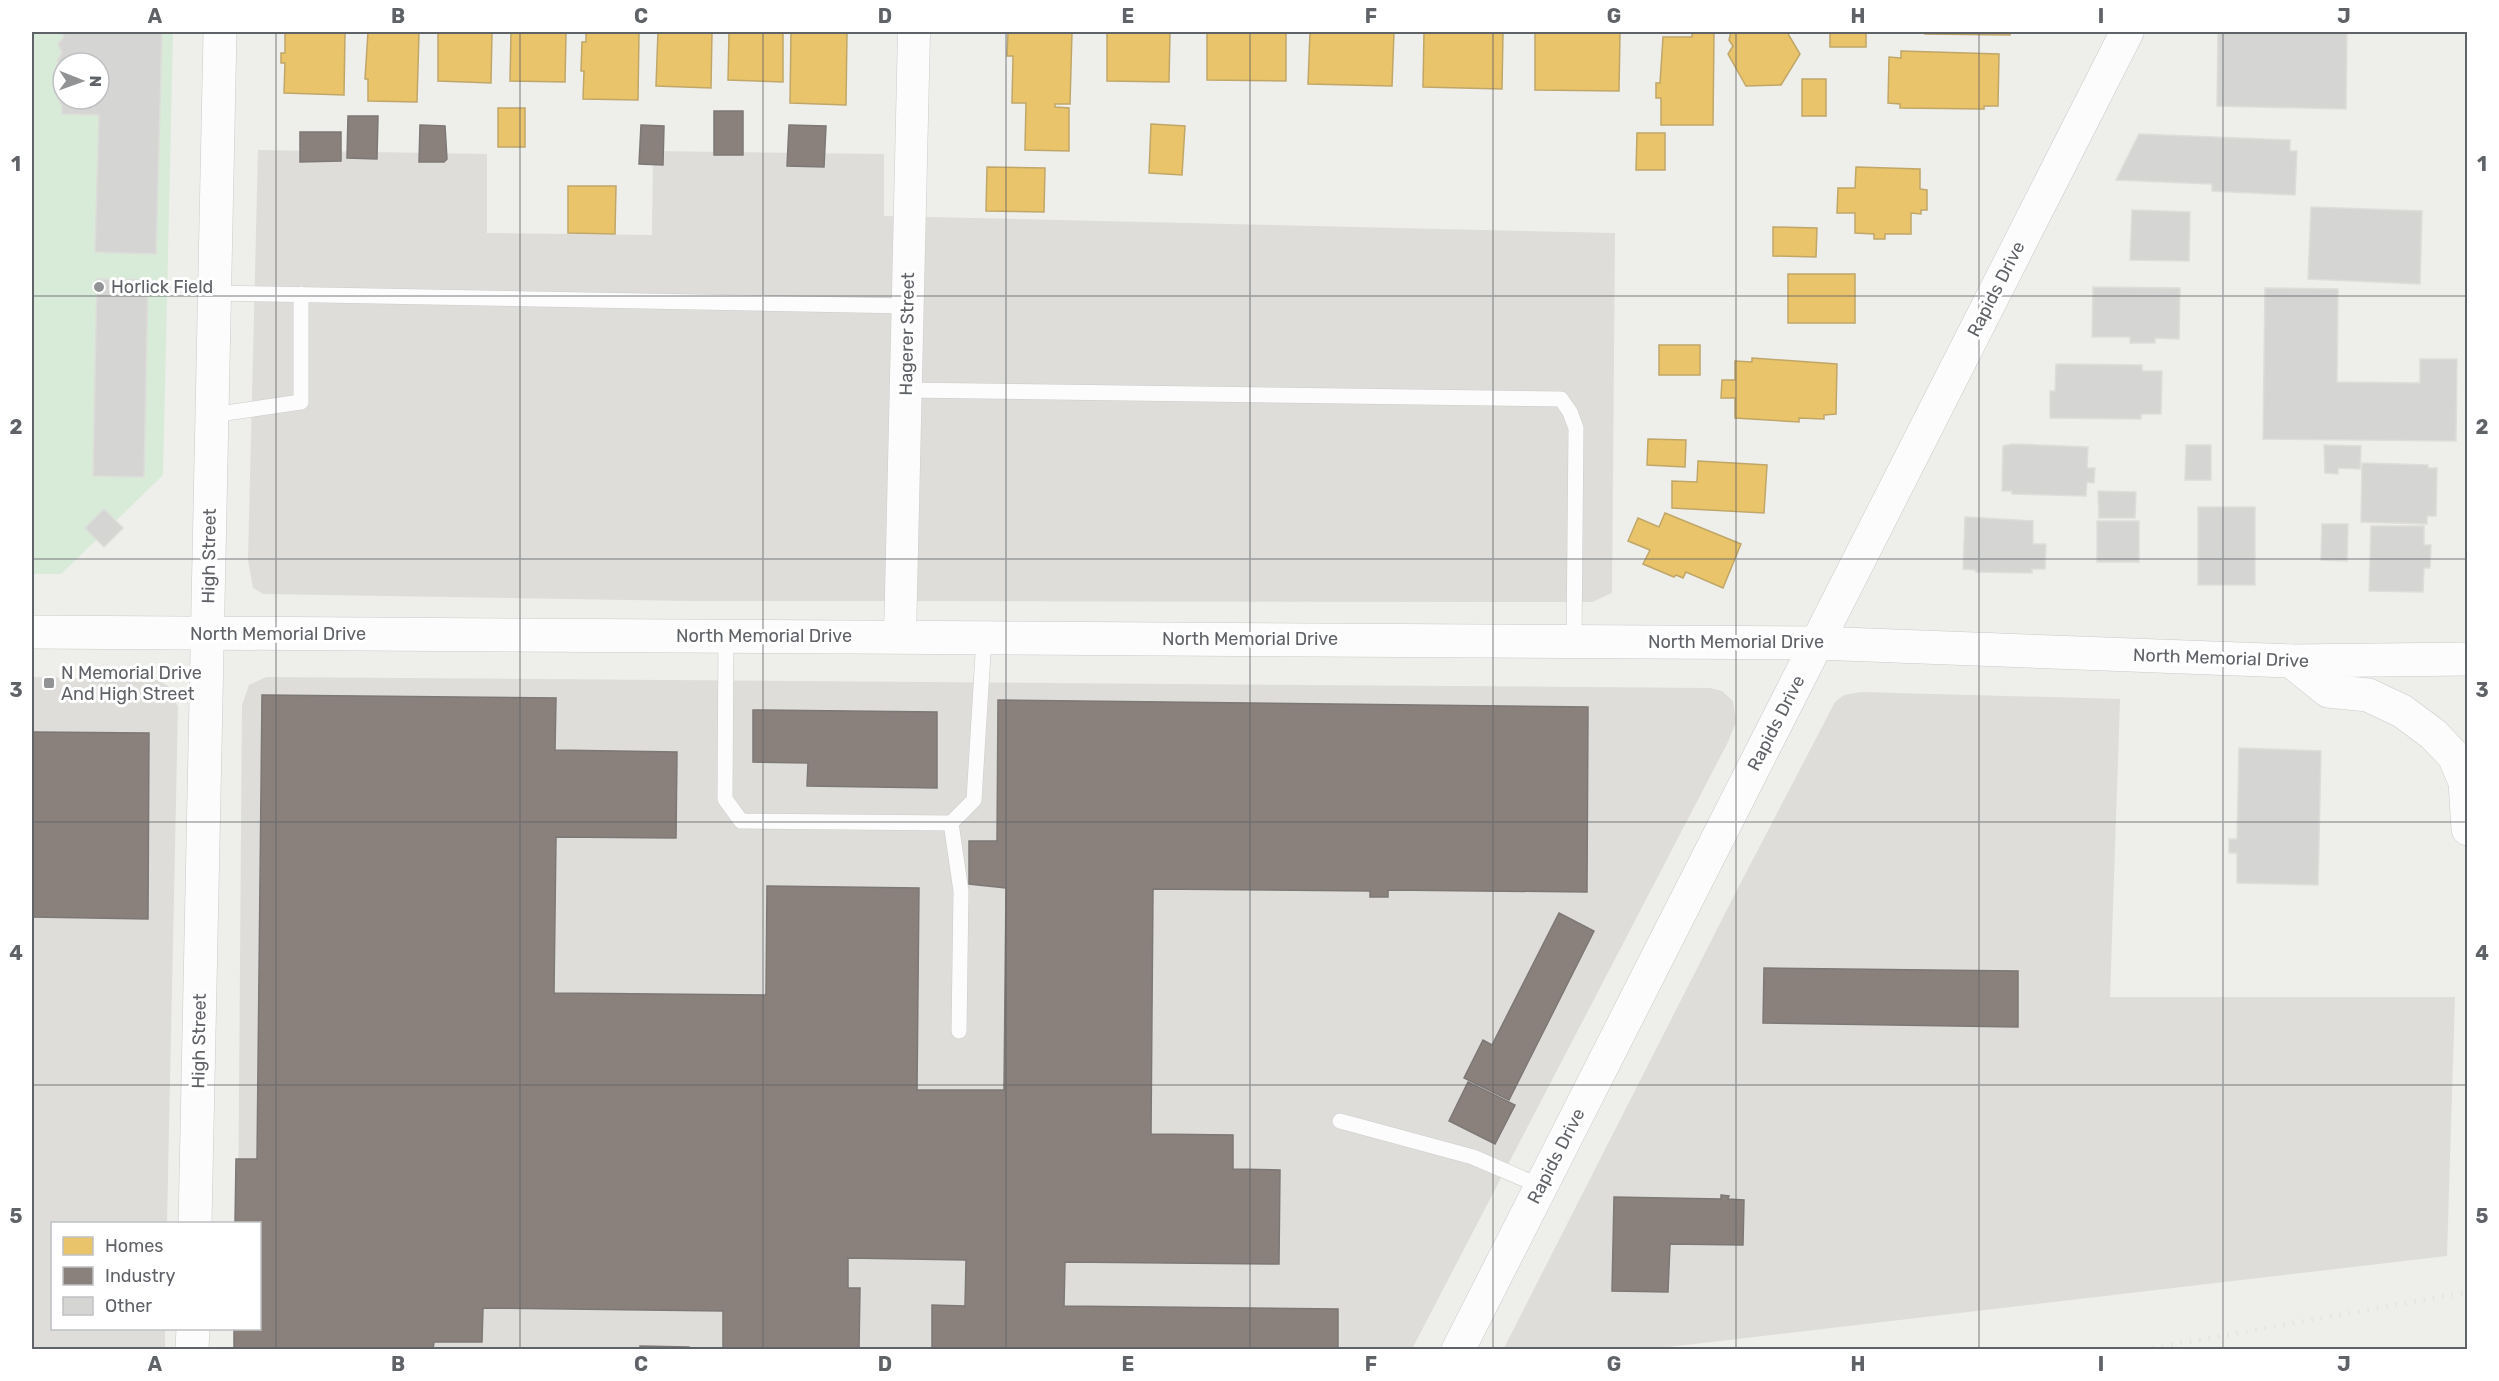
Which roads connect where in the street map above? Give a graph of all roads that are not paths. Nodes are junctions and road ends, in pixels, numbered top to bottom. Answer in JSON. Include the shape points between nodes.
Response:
{"nodes":[{"id":1,"x":220,"y":32,"type":"edge"},
{"id":2,"x":914,"y":32,"type":"edge"},
{"id":3,"x":2127,"y":32,"type":"edge"},
{"id":4,"x":214,"y":293,"type":"junction"},
{"id":5,"x":301,"y":294,"type":"junction"},
{"id":6,"x":907,"y":306,"type":"junction"},
{"id":7,"x":905,"y":390,"type":"junction"},
{"id":8,"x":212,"y":414,"type":"junction"},
{"id":9,"x":32,"y":632,"type":"edge"},
{"id":10,"x":208,"y":633,"type":"junction"},
{"id":11,"x":726,"y":636,"type":"junction"},
{"id":12,"x":900,"y":637,"type":"junction"},
{"id":13,"x":984,"y":638,"type":"junction"},
{"id":14,"x":1574,"y":641,"type":"junction"},
{"id":15,"x":1816,"y":642,"type":"junction"},
{"id":16,"x":2468,"y":659,"type":"edge"},
{"id":17,"x":2290,"y":661,"type":"junction"},
{"id":18,"x":951,"y":823,"type":"junction"},
{"id":19,"x":2468,"y":829,"type":"edge"},
{"id":20,"x":959,"y":1031,"type":"dead end"},
{"id":21,"x":1340,"y":1121,"type":"dead end"},
{"id":22,"x":1540,"y":1186,"type":"junction"},
{"id":23,"x":195,"y":1222,"type":"edge"},
{"id":24,"x":193,"y":1330,"type":"edge"},
{"id":25,"x":192,"y":1350,"type":"edge"},
{"id":26,"x":1458,"y":1350,"type":"edge"}],
"edges":[{"from":1,"to":4,"type":"main road","name":"High Street"},
{"from":2,"to":6,"type":"street","name":"Hagerer Street"},
{"from":3,"to":15,"type":"main road","name":"Rapids Drive"},
{"from":4,"to":5,"type":"lane"},
{"from":4,"to":8,"type":"main road","name":"High Street"},
{"from":5,"to":6,"type":"lane"},
{"from":5,"to":8,"type":"lane","via":[[301,402]]},
{"from":6,"to":7,"type":"street","name":"Hagerer Street"},
{"from":7,"to":12,"type":"street","name":"Hagerer Street"},
{"from":7,"to":14,"type":"lane","via":[[1561,399],[1576,428]]},
{"from":8,"to":10,"type":"main road","name":"High Street"},
{"from":9,"to":10,"type":"main road","name":"North Memorial Drive"},
{"from":10,"to":11,"type":"main road","name":"North Memorial Drive"},
{"from":10,"to":23,"type":"main road","name":"High Street"},
{"from":11,"to":12,"type":"main road","name":"North Memorial Drive"},
{"from":11,"to":18,"type":"lane","via":[[725,799],[741,821]]},
{"from":12,"to":13,"type":"main road","name":"North Memorial Drive"},
{"from":13,"to":14,"type":"main road","name":"North Memorial Drive"},
{"from":13,"to":18,"type":"lane","via":[[974,800]]},
{"from":14,"to":15,"type":"main road","name":"North Memorial Drive"},
{"from":15,"to":17,"type":"main road","name":"North Memorial Drive"},
{"from":15,"to":22,"type":"main road","name":"Rapids Drive"},
{"from":16,"to":17,"type":"main road","name":"North Memorial Drive"},
{"from":17,"to":19,"type":"main road","via":[[2328,691],[2368,695],[2402,711],[2433,734],[2454,756],[2465,782]]},
{"from":18,"to":20,"type":"lane","via":[[961,891]]},
{"from":21,"to":22,"type":"lane","via":[[1473,1157]]},
{"from":22,"to":26,"type":"main road","name":"Rapids Drive"},
{"from":24,"to":25,"type":"main road"}]}
